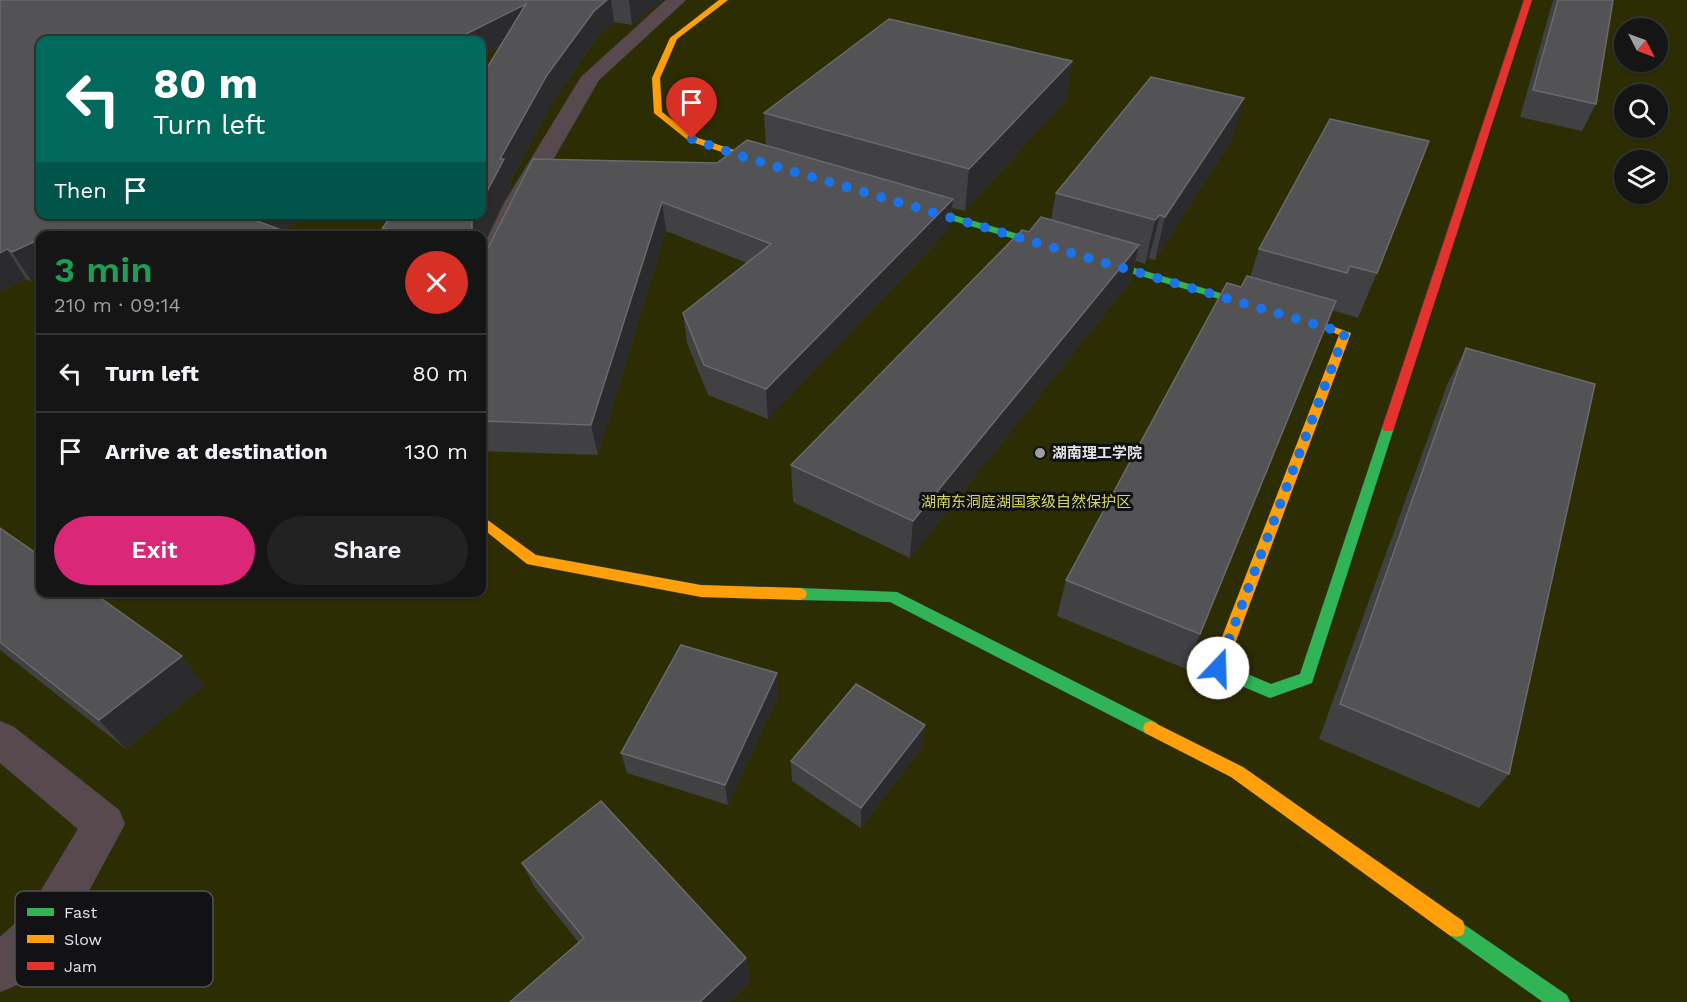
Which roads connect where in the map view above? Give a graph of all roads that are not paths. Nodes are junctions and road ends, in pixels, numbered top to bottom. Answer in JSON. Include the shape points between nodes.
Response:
{"nodes":[{"id":1,"x":677,"y":0,"type":"edge"},
{"id":2,"x":724,"y":0,"type":"edge"},
{"id":3,"x":1528,"y":0,"type":"edge"},
{"id":4,"x":783,"y":169,"type":"edge"},
{"id":5,"x":898,"y":202,"type":"edge"},
{"id":6,"x":486,"y":266,"type":"edge"},
{"id":7,"x":486,"y":524,"type":"edge"},
{"id":8,"x":0,"y":739,"type":"edge"},
{"id":9,"x":65,"y":891,"type":"edge"},
{"id":10,"x":15,"y":954,"type":"edge"},
{"id":11,"x":0,"y":968,"type":"edge"},
{"id":12,"x":1560,"y":1002,"type":"edge"}],
"edges":[{"from":1,"to":6,"type":"street","via":[[591,77],[516,203]]},
{"from":2,"to":4,"type":"street","via":[[675,38],[656,78],[658,113],[692,139]]},
{"from":3,"to":5,"type":"street","via":[[1306,678],[1270,691],[1218,668],[1345,333]]},
{"from":7,"to":12,"type":"street","via":[[532,560],[702,591],[892,596],[1237,772]]},
{"from":8,"to":9,"type":"street","via":[[104,824]]},
{"from":10,"to":11,"type":"street"}]}
